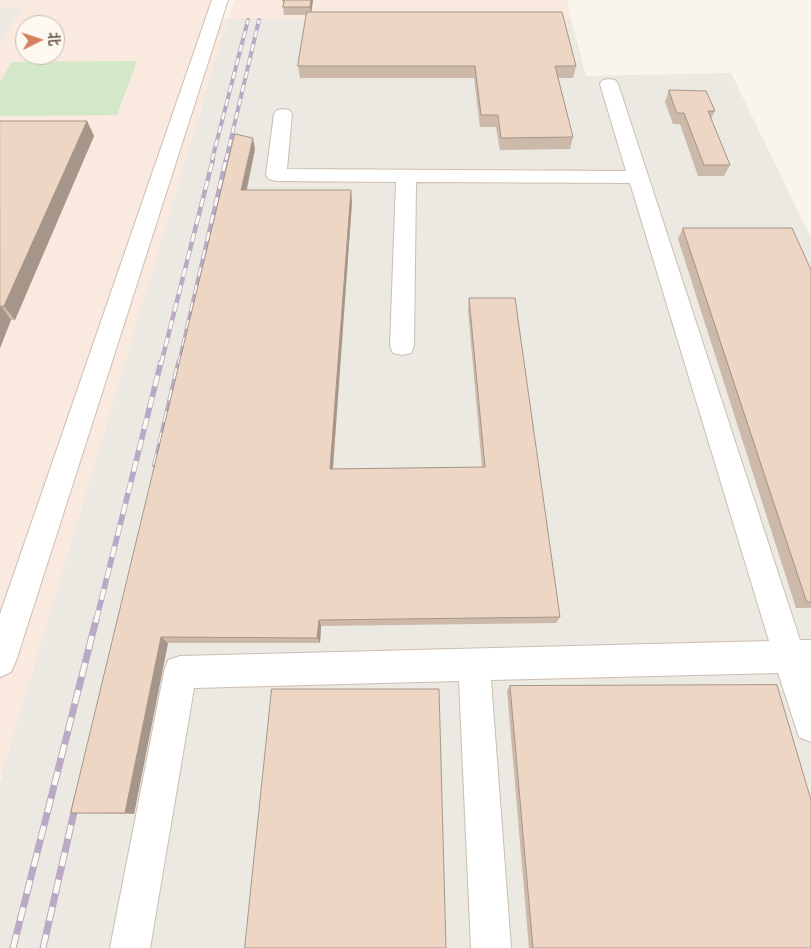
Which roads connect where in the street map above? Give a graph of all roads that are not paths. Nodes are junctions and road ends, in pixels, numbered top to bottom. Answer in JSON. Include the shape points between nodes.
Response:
{"nodes":[{"id":1,"x":220,"y":0,"type":"edge"},
{"id":2,"x":609,"y":84,"type":"dead end"},
{"id":3,"x":283,"y":114,"type":"dead end"},
{"id":4,"x":406,"y":176,"type":"junction"},
{"id":5,"x":639,"y":177,"type":"junction"},
{"id":6,"x":402,"y":346,"type":"dead end"},
{"id":7,"x":800,"y":656,"type":"edge"},
{"id":8,"x":0,"y":661,"type":"edge"},
{"id":9,"x":474,"y":664,"type":"junction"},
{"id":10,"x":811,"y":725,"type":"edge"},
{"id":11,"x":130,"y":948,"type":"edge"},
{"id":12,"x":491,"y":948,"type":"edge"}],
"edges":[{"from":1,"to":8,"type":"lane"},
{"from":2,"to":5,"type":"lane"},
{"from":3,"to":4,"type":"lane","via":[[276,175]]},
{"from":4,"to":5,"type":"lane"},
{"from":4,"to":6,"type":"lane"},
{"from":5,"to":7,"type":"lane"},
{"from":7,"to":9,"type":"lane"},
{"from":7,"to":10,"type":"lane"},
{"from":9,"to":11,"type":"lane","via":[[180,672]]},
{"from":9,"to":12,"type":"lane"}]}
